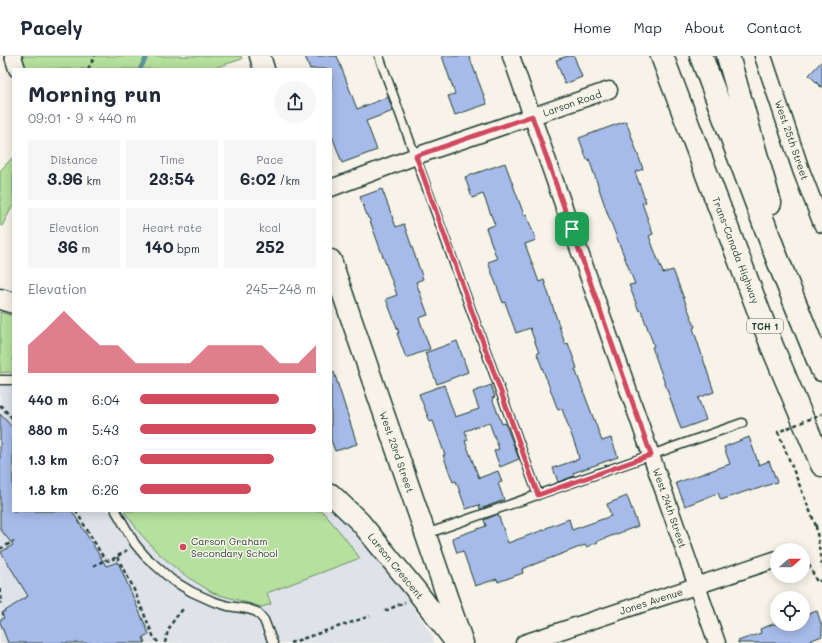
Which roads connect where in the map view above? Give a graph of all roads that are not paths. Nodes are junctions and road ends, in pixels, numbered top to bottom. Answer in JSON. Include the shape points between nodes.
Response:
{"nodes":[{"id":1,"x":13,"y":56,"type":"edge"},
{"id":2,"x":260,"y":56,"type":"edge"},
{"id":3,"x":379,"y":56,"type":"edge"},
{"id":4,"x":512,"y":56,"type":"edge"},
{"id":5,"x":648,"y":56,"type":"edge"},
{"id":6,"x":662,"y":56,"type":"edge"},
{"id":7,"x":701,"y":56,"type":"edge"},
{"id":8,"x":728,"y":56,"type":"edge"},
{"id":9,"x":763,"y":56,"type":"edge"},
{"id":10,"x":17,"y":68,"type":"edge"},
{"id":11,"x":264,"y":68,"type":"edge"},
{"id":12,"x":609,"y":90,"type":"dead end"},
{"id":13,"x":532,"y":116,"type":"junction"},
{"id":14,"x":416,"y":156,"type":"junction"},
{"id":15,"x":711,"y":186,"type":"junction"},
{"id":16,"x":332,"y":188,"type":"edge"},
{"id":17,"x":822,"y":224,"type":"edge"},
{"id":18,"x":332,"y":263,"type":"edge"},
{"id":19,"x":0,"y":299,"type":"edge"},
{"id":20,"x":12,"y":303,"type":"edge"},
{"id":21,"x":807,"y":333,"type":"junction"},
{"id":22,"x":822,"y":370,"type":"edge"},
{"id":23,"x":0,"y":380,"type":"edge"},
{"id":24,"x":12,"y":380,"type":"edge"},
{"id":25,"x":742,"y":423,"type":"dead end"},
{"id":26,"x":651,"y":455,"type":"junction"},
{"id":27,"x":822,"y":465,"type":"edge"},
{"id":28,"x":332,"y":495,"type":"edge"},
{"id":29,"x":538,"y":495,"type":"junction"},
{"id":30,"x":117,"y":512,"type":"edge"},
{"id":31,"x":426,"y":534,"type":"junction"},
{"id":32,"x":770,"y":560,"type":"edge"},
{"id":33,"x":697,"y":586,"type":"junction"},
{"id":34,"x":273,"y":643,"type":"edge"},
{"id":35,"x":456,"y":643,"type":"edge"},
{"id":36,"x":463,"y":643,"type":"edge"},
{"id":37,"x":524,"y":643,"type":"edge"},
{"id":38,"x":717,"y":643,"type":"edge"}],
"edges":[{"from":1,"to":10,"type":"street"},
{"from":2,"to":11,"type":"street"},
{"from":3,"to":14,"type":"lane"},
{"from":4,"to":13,"type":"street","name":"West 24th Street"},
{"from":5,"to":15,"type":"highway"},
{"from":6,"to":15,"type":"highway","name":"Trans-Canada Highway","number":"TCH 1"},
{"from":7,"to":21,"type":"highway"},
{"from":8,"to":21,"type":"highway"},
{"from":9,"to":17,"type":"street","name":"West 25th Street"},
{"from":12,"to":13,"type":"street","name":"Larson Road"},
{"from":13,"to":14,"type":"street","name":"Larson Road"},
{"from":13,"to":26,"type":"street","name":"West 24th Street"},
{"from":14,"to":16,"type":"street","name":"Larson Road"},
{"from":14,"to":29,"type":"lane"},
{"from":15,"to":27,"type":"highway","name":"Trans-Canada Highway","number":"TCH 1","via":[[772,346]]},
{"from":18,"to":31,"type":"street","name":"West 23rd Street"},
{"from":19,"to":20,"type":"street"},
{"from":21,"to":22,"type":"highway"},
{"from":23,"to":24,"type":"lane"},
{"from":25,"to":26,"type":"lane"},
{"from":26,"to":29,"type":"lane"},
{"from":26,"to":33,"type":"street","name":"West 24th Street"},
{"from":28,"to":35,"type":"street","name":"Larson Crescent","via":[[360,522]]},
{"from":29,"to":31,"type":"lane"},
{"from":30,"to":34,"type":"lane","via":[[135,544],[172,580],[192,592],[228,606],[257,612],[264,620]]},
{"from":31,"to":36,"type":"street","name":"West 23rd Street"},
{"from":32,"to":33,"type":"street","name":"Jones Avenue"},
{"from":33,"to":37,"type":"street","name":"Jones Avenue"},
{"from":33,"to":38,"type":"street","name":"West 24th Street"}]}
